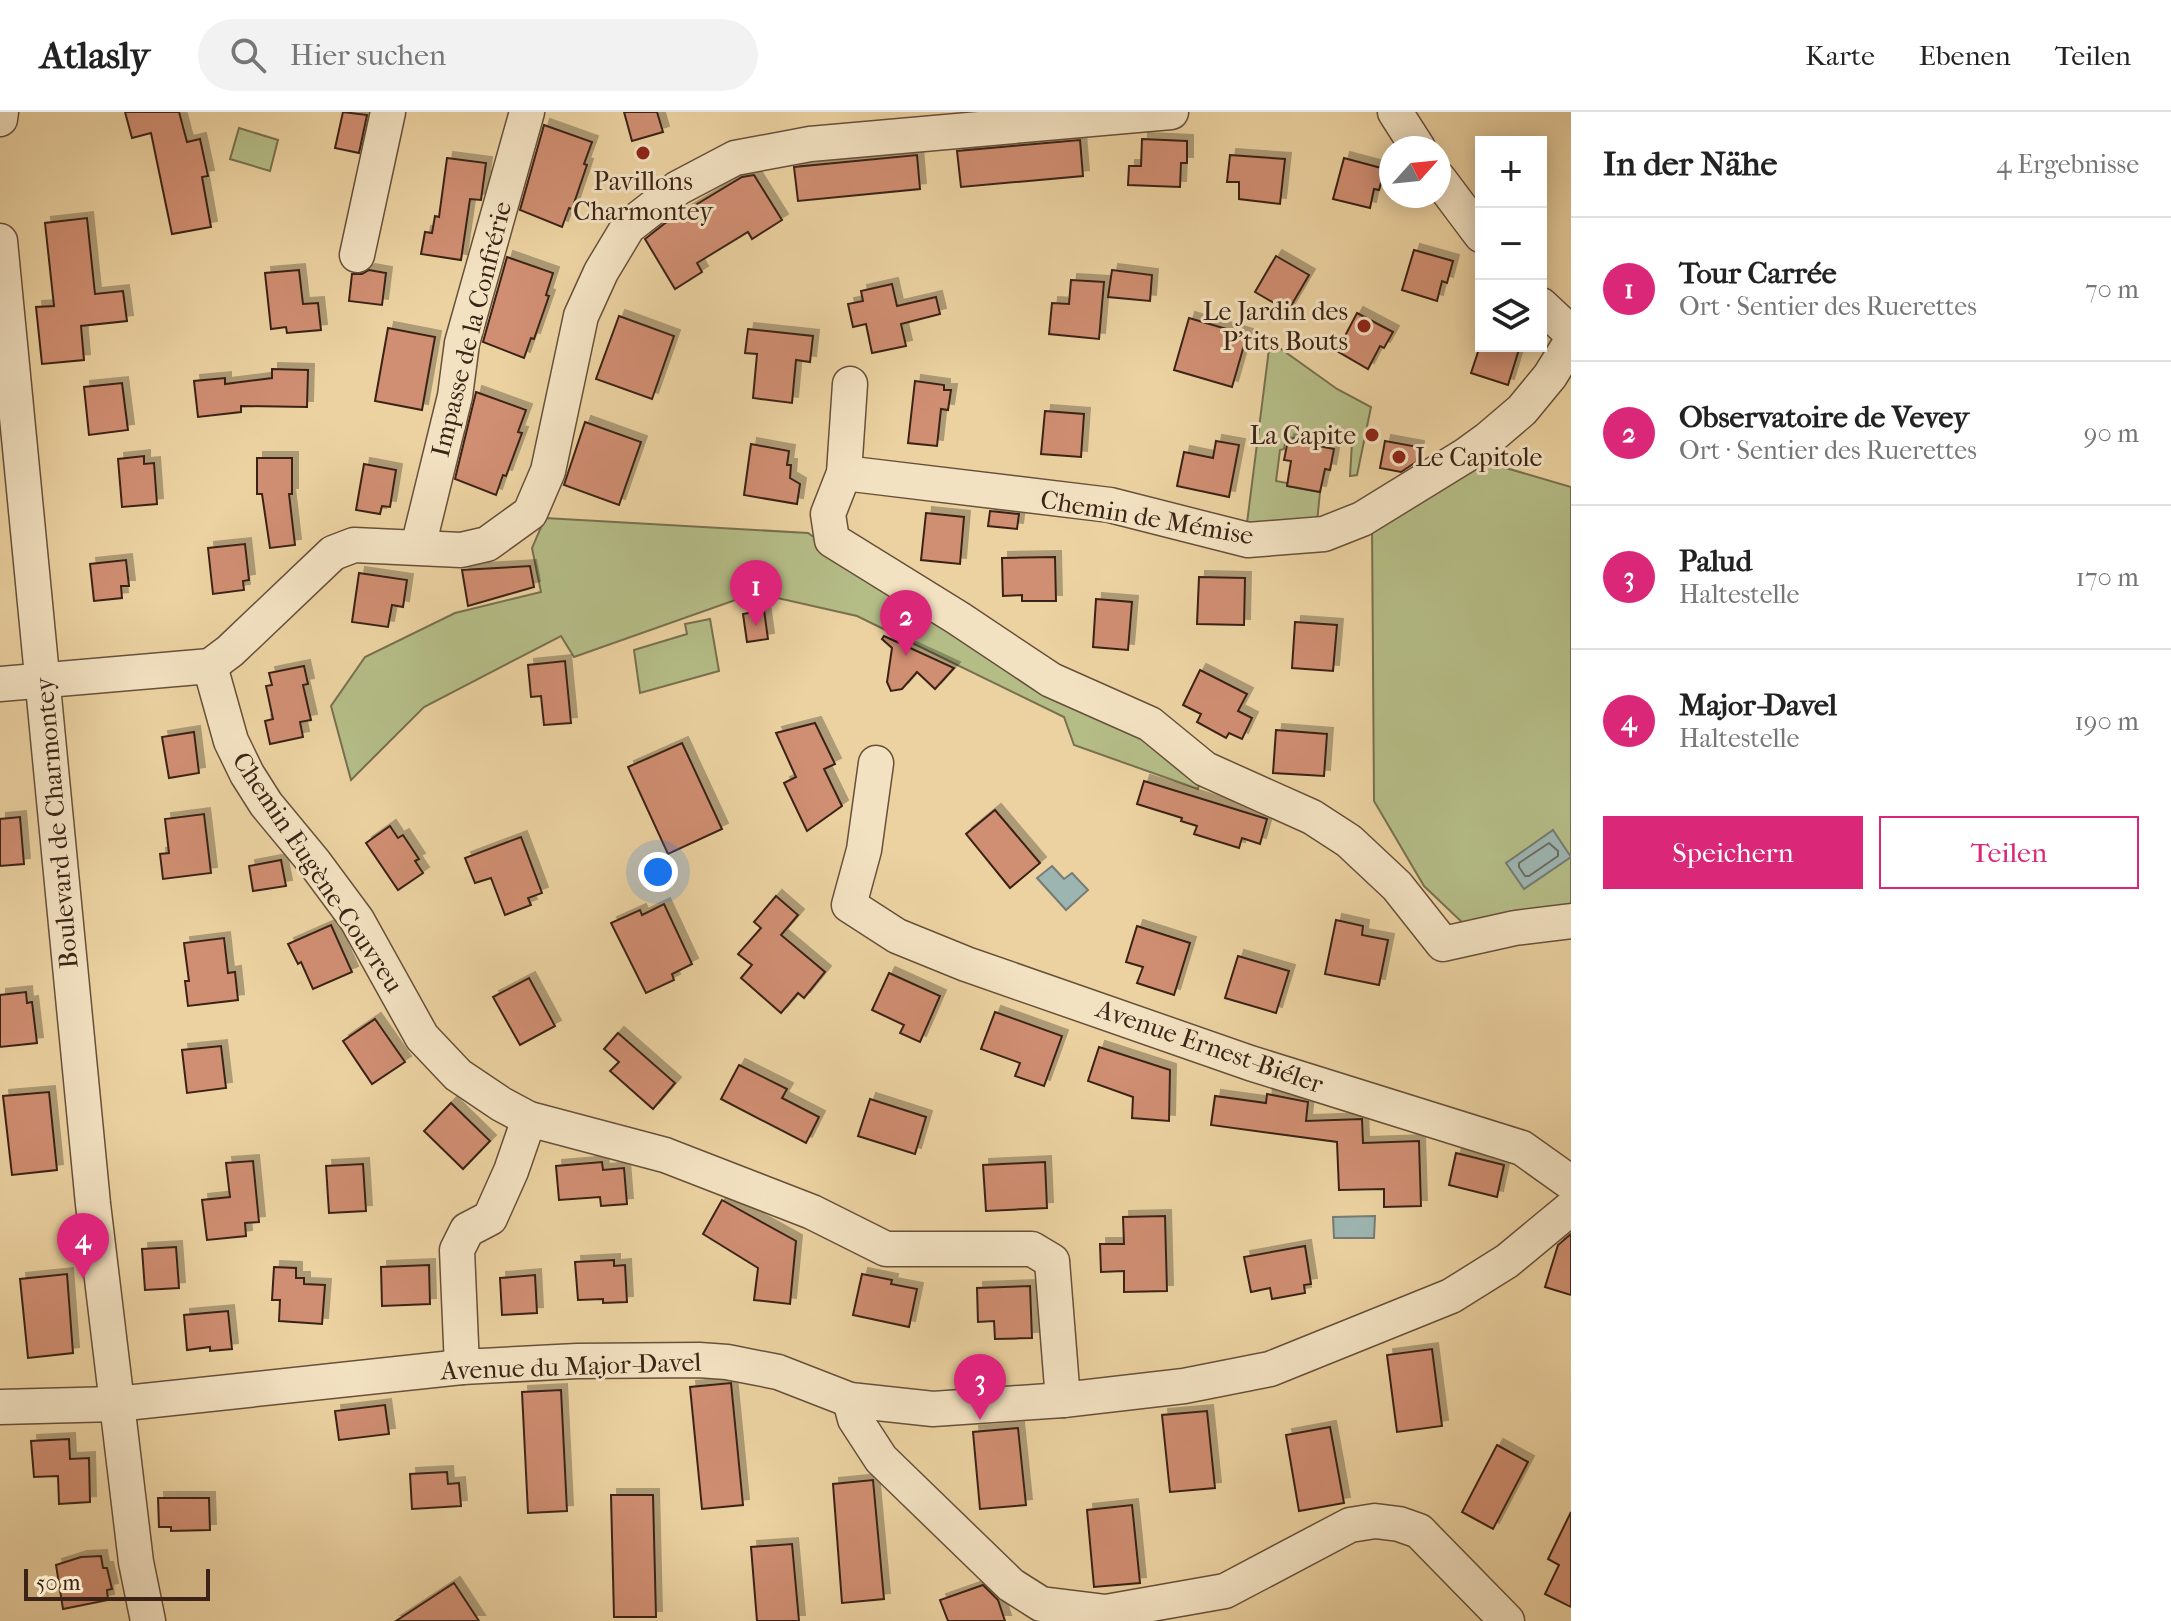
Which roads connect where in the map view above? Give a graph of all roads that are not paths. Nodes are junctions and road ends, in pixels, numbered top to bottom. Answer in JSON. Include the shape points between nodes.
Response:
{"nodes":[{"id":1,"x":1,"y":112,"type":"edge"},
{"id":2,"x":388,"y":112,"type":"edge"},
{"id":3,"x":527,"y":112,"type":"edge"},
{"id":4,"x":1171,"y":112,"type":"edge"},
{"id":5,"x":1395,"y":112,"type":"edge"},
{"id":6,"x":0,"y":119,"type":"edge"},
{"id":7,"x":1410,"y":136,"type":"edge"},
{"id":8,"x":1451,"y":195,"type":"edge"},
{"id":9,"x":1475,"y":227,"type":"edge"},
{"id":10,"x":0,"y":241,"type":"edge"},
{"id":11,"x":357,"y":255,"type":"dead end"},
{"id":12,"x":1547,"y":311,"type":"edge"},
{"id":13,"x":1571,"y":333,"type":"edge"},
{"id":14,"x":1571,"y":342,"type":"edge"},
{"id":15,"x":850,"y":384,"type":"dead end"},
{"id":16,"x":844,"y":473,"type":"junction"},
{"id":17,"x":418,"y":547,"type":"junction"},
{"id":18,"x":210,"y":666,"type":"junction"},
{"id":19,"x":42,"y":679,"type":"junction"},
{"id":20,"x":0,"y":684,"type":"edge"},
{"id":21,"x":876,"y":763,"type":"dead end"},
{"id":22,"x":1571,"y":921,"type":"edge"},
{"id":23,"x":529,"y":1119,"type":"junction"},
{"id":24,"x":1571,"y":1183,"type":"edge"},
{"id":25,"x":1571,"y":1208,"type":"edge"},
{"id":26,"x":462,"y":1367,"type":"junction"},
{"id":27,"x":850,"y":1400,"type":"junction"},
{"id":28,"x":1063,"y":1400,"type":"junction"},
{"id":29,"x":116,"y":1404,"type":"junction"},
{"id":30,"x":0,"y":1407,"type":"edge"},
{"id":31,"x":148,"y":1621,"type":"edge"},
{"id":32,"x":1507,"y":1621,"type":"edge"}],
"edges":[{"from":1,"to":6,"type":"street"},
{"from":2,"to":11,"type":"street"},
{"from":3,"to":17,"type":"street","name":"Impasse de la Confrérie","via":[[462,343],[455,396]]},
{"from":4,"to":17,"type":"street","via":[[771,150],[735,158],[678,188],[628,227],[601,272],[581,316],[548,471],[530,513],[487,544],[461,550]]},
{"from":5,"to":7,"type":"street"},
{"from":8,"to":9,"type":"street"},
{"from":10,"to":19,"type":"street","name":"Boulevard de Charmontey"},
{"from":12,"to":13,"type":"street"},
{"from":14,"to":16,"type":"street","name":"Chemin de Mémise","via":[[1522,410],[1488,439],[1362,519],[1324,534],[1248,540],[1110,505]]},
{"from":15,"to":16,"type":"street"},
{"from":16,"to":22,"type":"street","via":[[828,514],[832,540],[1051,680],[1150,724],[1205,769],[1312,817],[1349,841],[1397,886],[1443,944]]},
{"from":17,"to":18,"type":"street","via":[[354,545],[333,553]]},
{"from":18,"to":19,"type":"street"},
{"from":18,"to":23,"type":"street","name":"Chemin Eugène-Couvreu","via":[[231,741],[247,774],[357,920],[422,1037],[458,1075]]},
{"from":19,"to":20,"type":"street"},
{"from":19,"to":29,"type":"street","name":"Boulevard de Charmontey"},
{"from":21,"to":24,"type":"street","name":"Avenue Ernest-Biéler","via":[[864,850],[849,905],[897,936],[1250,1063],[1522,1148]]},
{"from":23,"to":26,"type":"street","via":[[490,1218],[467,1230],[457,1250]]},
{"from":23,"to":28,"type":"street","name":"Chemin Eugène-Couvreu","via":[[665,1155],[812,1212],[886,1249],[1032,1249],[1052,1261]]},
{"from":25,"to":28,"type":"street","name":"Avenue du Major-Davel","via":[[1507,1261],[1451,1296],[1270,1369],[1184,1386]]},
{"from":26,"to":27,"type":"street","name":"Avenue du Major-Davel","via":[[699,1360],[778,1372]]},
{"from":26,"to":29,"type":"street","name":"Avenue du Major-Davel"},
{"from":27,"to":28,"type":"street","name":"Avenue du Major-Davel","via":[[933,1409]]},
{"from":27,"to":32,"type":"street","via":[[855,1419],[881,1459],[1011,1585],[1041,1604],[1106,1612],[1225,1591],[1350,1525],[1375,1521],[1419,1531]]},
{"from":29,"to":30,"type":"street","name":"Avenue du Major-Davel"},
{"from":29,"to":31,"type":"street","name":"Boulevard de Charmontey"}]}
